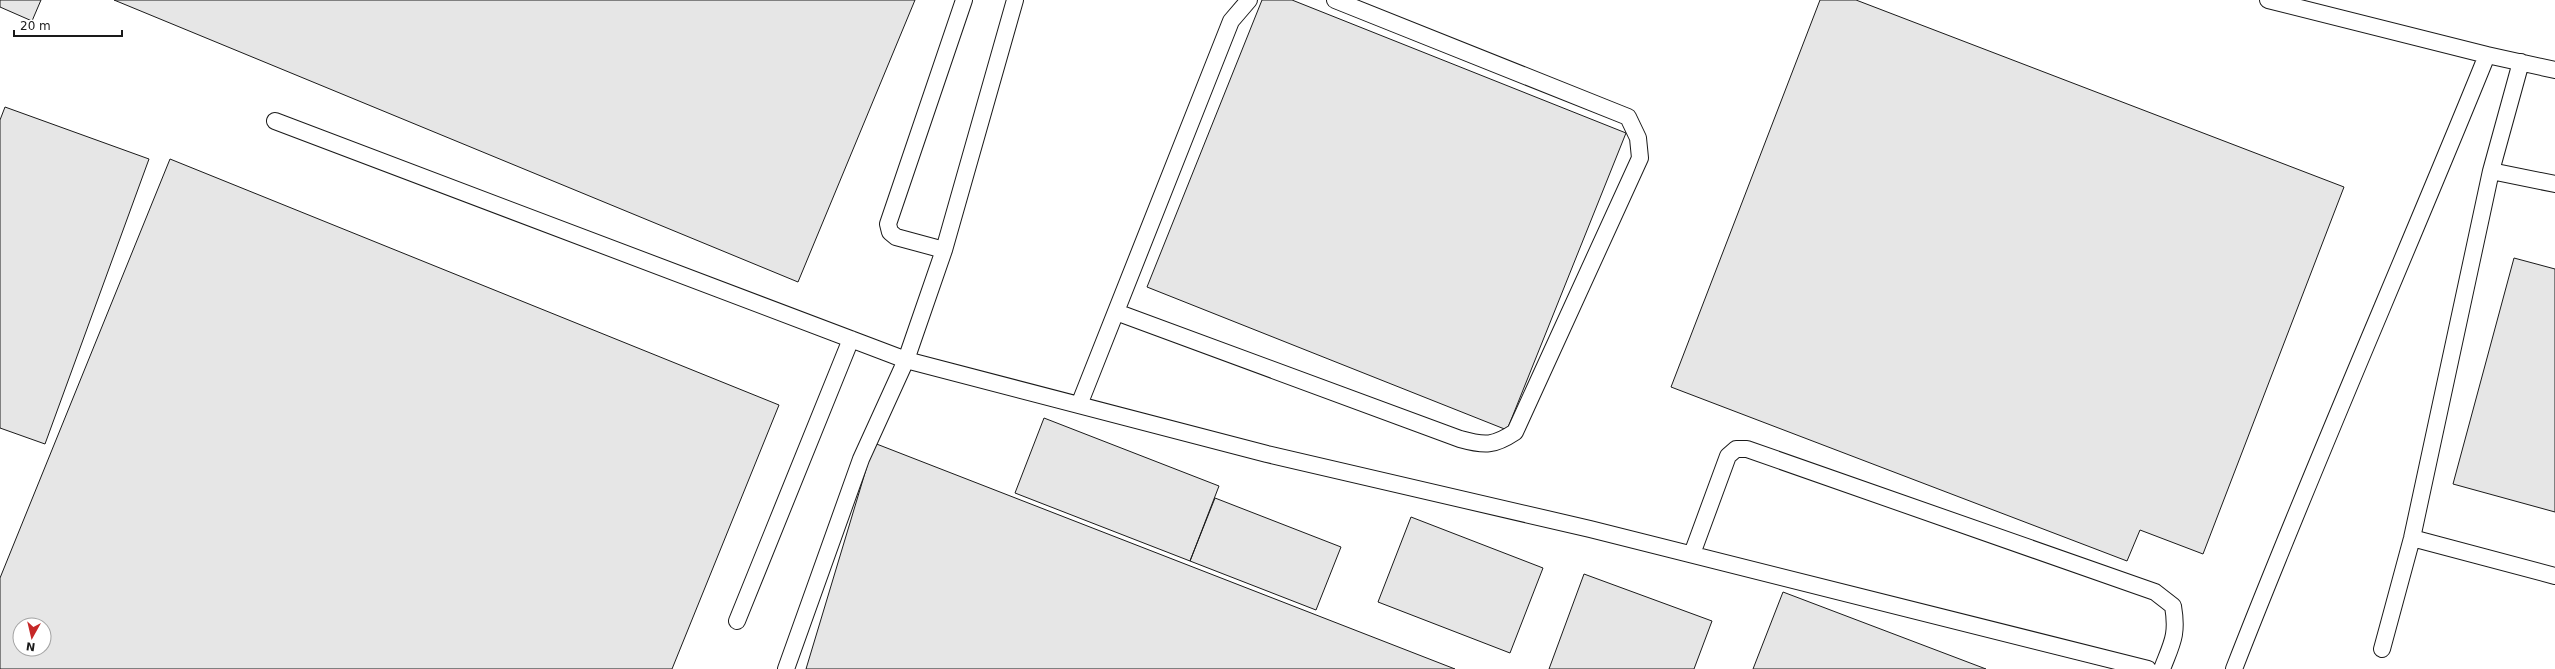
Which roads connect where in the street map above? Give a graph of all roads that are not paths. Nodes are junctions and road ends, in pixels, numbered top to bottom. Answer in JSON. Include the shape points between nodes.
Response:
{"nodes":[{"id":1,"x":964,"y":0,"type":"edge"},
{"id":2,"x":1015,"y":0,"type":"edge"},
{"id":3,"x":1249,"y":0,"type":"edge"},
{"id":4,"x":1335,"y":0,"type":"edge"},
{"id":5,"x":2268,"y":0,"type":"edge"},
{"id":6,"x":2487,"y":55,"type":"junction"},
{"id":7,"x":2520,"y":62,"type":"junction"},
{"id":8,"x":2555,"y":70,"type":"edge"},
{"id":9,"x":275,"y":121,"type":"dead end"},
{"id":10,"x":2491,"y":171,"type":"junction"},
{"id":11,"x":2555,"y":184,"type":"edge"},
{"id":12,"x":944,"y":250,"type":"junction"},
{"id":13,"x":1116,"y":312,"type":"junction"},
{"id":14,"x":851,"y":339,"type":"junction"},
{"id":15,"x":906,"y":360,"type":"junction"},
{"id":16,"x":1079,"y":405,"type":"junction"},
{"id":17,"x":2412,"y":538,"type":"junction"},
{"id":18,"x":1692,"y":554,"type":"junction"},
{"id":19,"x":2555,"y":576,"type":"edge"},
{"id":20,"x":737,"y":621,"type":"dead end"},
{"id":21,"x":2382,"y":649,"type":"dead end"},
{"id":22,"x":786,"y":669,"type":"edge"},
{"id":23,"x":2148,"y":669,"type":"edge"},
{"id":24,"x":2162,"y":669,"type":"edge"},
{"id":25,"x":2234,"y":669,"type":"edge"}],
"edges":[{"from":1,"to":12,"type":"lane","via":[[888,224],[890,232],[896,237]]},
{"from":2,"to":12,"type":"lane"},
{"from":3,"to":13,"type":"lane","via":[[1231,21]]},
{"from":4,"to":13,"type":"lane","via":[[1628,117],[1638,138],[1640,158],[1515,432],[1501,442],[1482,446],[1460,440]]},
{"from":5,"to":6,"type":"lane"},
{"from":6,"to":7,"type":"lane"},
{"from":6,"to":25,"type":"lane","via":[[2416,230],[2288,530]]},
{"from":7,"to":8,"type":"lane"},
{"from":7,"to":10,"type":"lane"},
{"from":9,"to":14,"type":"lane"},
{"from":10,"to":11,"type":"lane"},
{"from":10,"to":17,"type":"lane"},
{"from":12,"to":15,"type":"lane"},
{"from":13,"to":16,"type":"lane"},
{"from":14,"to":15,"type":"lane"},
{"from":14,"to":20,"type":"lane"},
{"from":15,"to":16,"type":"lane"},
{"from":15,"to":22,"type":"lane","via":[[861,459]]},
{"from":16,"to":18,"type":"lane","via":[[1267,454]]},
{"from":17,"to":19,"type":"lane"},
{"from":17,"to":21,"type":"lane"},
{"from":18,"to":23,"type":"lane"},
{"from":18,"to":24,"type":"lane","via":[[1728,456],[1736,449],[1747,449],[2155,592],[2173,606],[2175,618],[2176,633]]}]}
